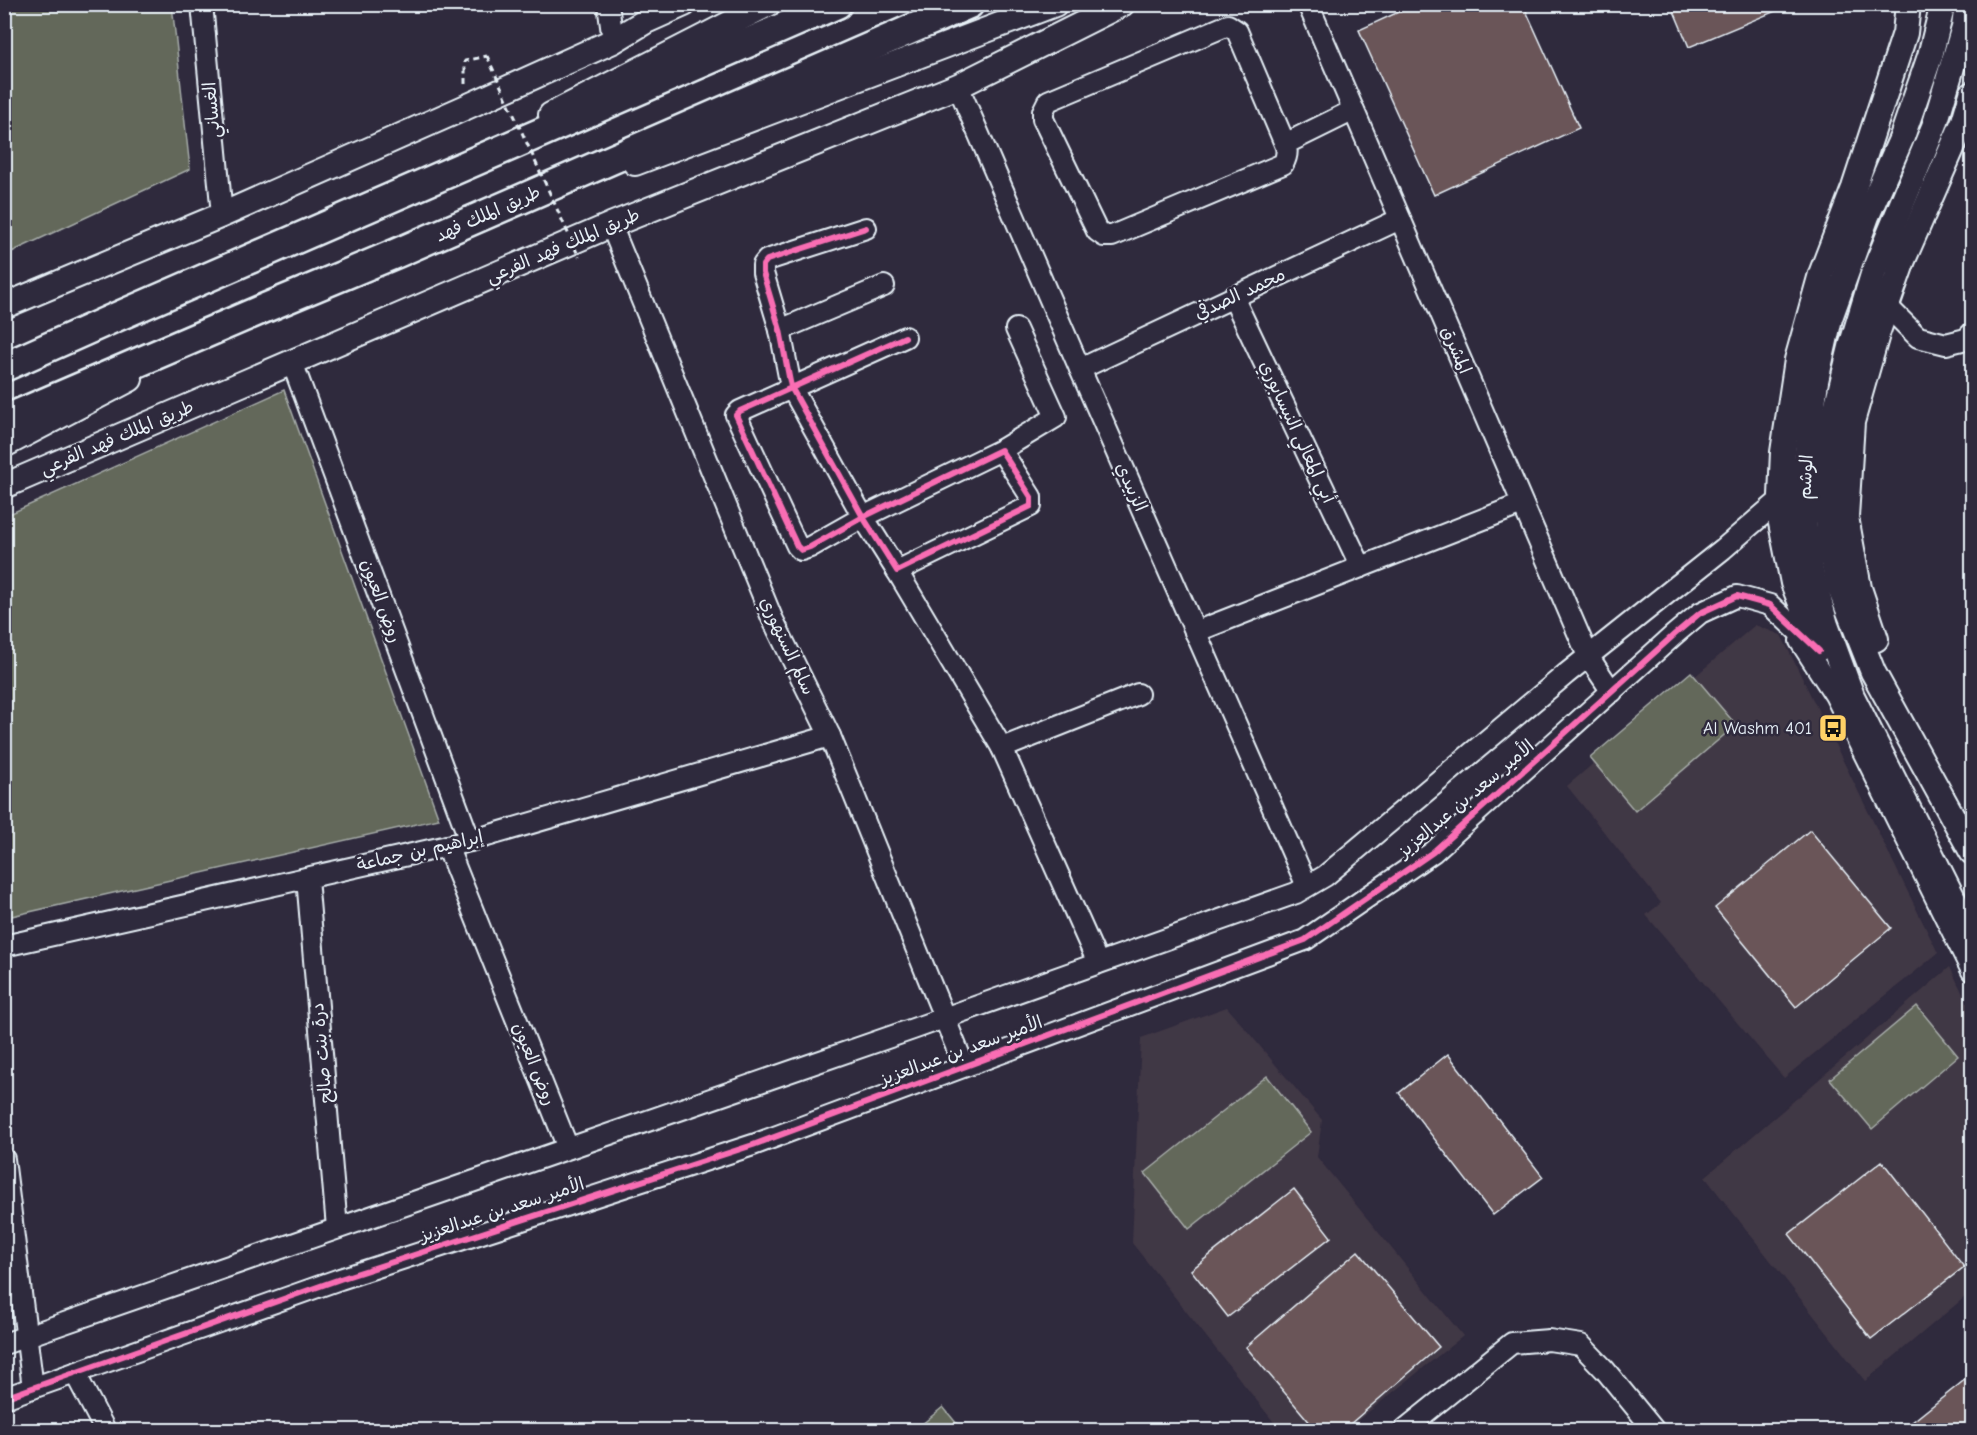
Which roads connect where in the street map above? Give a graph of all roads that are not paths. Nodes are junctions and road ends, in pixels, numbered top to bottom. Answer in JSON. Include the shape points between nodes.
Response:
{"nodes":[{"id":1,"x":202,"y":4,"type":"edge"},
{"id":2,"x":608,"y":4,"type":"edge"},
{"id":3,"x":684,"y":4,"type":"edge"},
{"id":4,"x":768,"y":4,"type":"edge"},
{"id":5,"x":837,"y":4,"type":"edge"},
{"id":6,"x":969,"y":4,"type":"edge"},
{"id":7,"x":1055,"y":4,"type":"edge"},
{"id":8,"x":1122,"y":4,"type":"edge"},
{"id":9,"x":1308,"y":4,"type":"edge"},
{"id":10,"x":1908,"y":4,"type":"edge"},
{"id":11,"x":1943,"y":4,"type":"edge"},
{"id":12,"x":1967,"y":4,"type":"edge"},
{"id":13,"x":645,"y":13,"type":"edge"},
{"id":14,"x":613,"y":40,"type":"junction"},
{"id":15,"x":958,"y":86,"type":"junction"},
{"id":16,"x":1972,"y":94,"type":"edge"},
{"id":17,"x":1354,"y":111,"type":"junction"},
{"id":18,"x":1285,"y":144,"type":"junction"},
{"id":19,"x":372,"y":207,"type":"junction"},
{"id":20,"x":222,"y":215,"type":"junction"},
{"id":21,"x":1400,"y":219,"type":"junction"},
{"id":22,"x":611,"y":225,"type":"junction"},
{"id":23,"x":866,"y":228,"type":"dead end"},
{"id":24,"x":397,"y":253,"type":"junction"},
{"id":25,"x":885,"y":285,"type":"dead end"},
{"id":26,"x":1233,"y":297,"type":"junction"},
{"id":27,"x":4,"y":306,"type":"edge"},
{"id":28,"x":1887,"y":306,"type":"junction"},
{"id":29,"x":265,"y":308,"type":"junction"},
{"id":30,"x":1016,"y":329,"type":"dead end"},
{"id":31,"x":780,"y":330,"type":"junction"},
{"id":32,"x":1972,"y":333,"type":"edge"},
{"id":33,"x":906,"y":337,"type":"dead end"},
{"id":34,"x":292,"y":362,"type":"junction"},
{"id":35,"x":13,"y":363,"type":"edge"},
{"id":36,"x":1080,"y":369,"type":"junction"},
{"id":37,"x":791,"y":387,"type":"junction"},
{"id":38,"x":4,"y":420,"type":"edge"},
{"id":39,"x":4,"y":445,"type":"edge"},
{"id":40,"x":1001,"y":450,"type":"junction"},
{"id":41,"x":4,"y":486,"type":"edge"},
{"id":42,"x":1781,"y":499,"type":"junction"},
{"id":43,"x":1522,"y":504,"type":"junction"},
{"id":44,"x":863,"y":517,"type":"junction"},
{"id":45,"x":1361,"y":567,"type":"junction"},
{"id":46,"x":897,"y":571,"type":"junction"},
{"id":47,"x":1787,"y":621,"type":"junction"},
{"id":48,"x":1195,"y":632,"type":"junction"},
{"id":49,"x":1819,"y":651,"type":"junction"},
{"id":50,"x":1588,"y":656,"type":"junction"},
{"id":51,"x":1612,"y":692,"type":"junction"},
{"id":52,"x":1138,"y":694,"type":"dead end"},
{"id":53,"x":1852,"y":696,"type":"junction"},
{"id":54,"x":1909,"y":735,"type":"junction"},
{"id":55,"x":830,"y":736,"type":"junction"},
{"id":56,"x":1002,"y":748,"type":"junction"},
{"id":57,"x":1972,"y":832,"type":"edge"},
{"id":58,"x":470,"y":841,"type":"junction"},
{"id":59,"x":447,"y":846,"type":"junction"},
{"id":60,"x":1972,"y":852,"type":"edge"},
{"id":61,"x":1936,"y":862,"type":"junction"},
{"id":62,"x":307,"y":878,"type":"junction"},
{"id":63,"x":1307,"y":886,"type":"junction"},
{"id":64,"x":1946,"y":916,"type":"junction"},
{"id":65,"x":1972,"y":936,"type":"edge"},
{"id":66,"x":4,"y":946,"type":"edge"},
{"id":67,"x":1098,"y":963,"type":"junction"},
{"id":68,"x":1972,"y":971,"type":"edge"},
{"id":69,"x":946,"y":1017,"type":"junction"},
{"id":70,"x":964,"y":1066,"type":"junction"},
{"id":71,"x":568,"y":1148,"type":"junction"},
{"id":72,"x":4,"y":1159,"type":"edge"},
{"id":73,"x":337,"y":1228,"type":"junction"},
{"id":74,"x":26,"y":1336,"type":"junction"},
{"id":75,"x":4,"y":1344,"type":"edge"},
{"id":76,"x":75,"y":1373,"type":"junction"},
{"id":77,"x":33,"y":1388,"type":"junction"},
{"id":78,"x":4,"y":1398,"type":"edge"},
{"id":79,"x":105,"y":1431,"type":"edge"},
{"id":80,"x":1404,"y":1431,"type":"edge"},
{"id":81,"x":1654,"y":1431,"type":"edge"}],
"edges":[{"from":1,"to":20,"type":"street","name":"الغساني"},
{"from":2,"to":14,"type":"street"},
{"from":3,"to":13,"type":"main road"},
{"from":4,"to":19,"type":"main road"},
{"from":5,"to":19,"type":"highway"},
{"from":6,"to":24,"type":"highway","name":"طريق الملك فهد"},
{"from":7,"to":24,"type":"main road"},
{"from":8,"to":15,"type":"main road","name":"طريق الملك فهد الفرعي"},
{"from":9,"to":17,"type":"street","name":"المشرق"},
{"from":10,"to":42,"type":"main road","via":[[1905,33],[1821,274],[1797,360],[1783,452]]},
{"from":11,"to":53,"type":"main road","name":"الوشم","via":[[1902,137],[1867,216],[1830,318],[1816,381],[1804,474],[1804,521],[1810,568]]},
{"from":12,"to":54,"type":"main road","name":"الوشم","via":[[1964,27],[1935,124],[1874,272],[1851,347],[1828,441],[1825,478],[1830,551],[1839,586],[1873,672]]},
{"from":13,"to":14,"type":"main road"},
{"from":14,"to":20,"type":"main road"},
{"from":15,"to":22,"type":"main road","name":"طريق الملك فهد الفرعي"},
{"from":15,"to":36,"type":"street","name":"الزبيدي"},
{"from":16,"to":28,"type":"main road"},
{"from":17,"to":18,"type":"street"},
{"from":17,"to":21,"type":"street","name":"المشرق"},
{"from":18,"to":18,"type":"street","via":[[1237,31],[1228,25],[1048,101],[1043,111],[1043,119],[1097,231],[1104,236],[1113,236],[1282,164],[1286,158]]},
{"from":19,"to":35,"type":"highway"},
{"from":20,"to":27,"type":"main road"},
{"from":21,"to":26,"type":"street","name":"محمد الصدفي"},
{"from":21,"to":43,"type":"street","name":"المشرق"},
{"from":22,"to":34,"type":"main road","name":"طريق الملك فهد الفرعي"},
{"from":22,"to":55,"type":"street","name":"سالم السنهوري","via":[[772,618]]},
{"from":23,"to":31,"type":"street","via":[[767,260],[763,273]]},
{"from":24,"to":29,"type":"highway","name":"طريق الملك فهد"},
{"from":25,"to":31,"type":"street"},
{"from":26,"to":36,"type":"street","name":"محمد الصدفي"},
{"from":26,"to":45,"type":"street","name":"أبي المعالي النيسابوري"},
{"from":28,"to":32,"type":"street","via":[[1918,337],[1946,344]]},
{"from":28,"to":54,"type":"main road","via":[[1852,422],[1846,517],[1859,588]]},
{"from":29,"to":38,"type":"highway","name":"طريق الملك فهد"},
{"from":29,"to":39,"type":"main road"},
{"from":30,"to":40,"type":"street","via":[[1056,417]]},
{"from":31,"to":37,"type":"street"},
{"from":33,"to":37,"type":"street"},
{"from":34,"to":41,"type":"main road","name":"طريق الملك فهد الفرعي"},
{"from":34,"to":58,"type":"street","name":"روض العيون"},
{"from":36,"to":48,"type":"street","name":"الزبيدي"},
{"from":37,"to":44,"type":"street"},
{"from":37,"to":44,"type":"street","via":[[735,416],[797,546],[801,550],[810,547]]},
{"from":40,"to":44,"type":"street"},
{"from":40,"to":46,"type":"street","via":[[1030,497],[1031,506]]},
{"from":42,"to":49,"type":"main road","via":[[1780,518],[1793,583]]},
{"from":42,"to":50,"type":"street","name":"الأمير سعد بن عبدالعزيز"},
{"from":43,"to":45,"type":"street"},
{"from":43,"to":50,"type":"street","name":"المشرق"},
{"from":44,"to":46,"type":"street"},
{"from":45,"to":48,"type":"street"},
{"from":46,"to":56,"type":"street"},
{"from":47,"to":49,"type":"street","name":"الأمير سعد بن عبدالعزيز"},
{"from":47,"to":51,"type":"street","name":"الأمير سعد بن عبدالعزيز","via":[[1770,605],[1737,596],[1700,614]]},
{"from":47,"to":64,"type":"street","via":[[1835,695]]},
{"from":48,"to":63,"type":"street","name":"الزبيدي"},
{"from":49,"to":53,"type":"main road"},
{"from":50,"to":51,"type":"street","name":"المشرق"},
{"from":50,"to":63,"type":"street","name":"الأمير سعد بن عبدالعزيز","via":[[1326,876]]},
{"from":51,"to":70,"type":"street","name":"الأمير سعد بن عبدالعزيز","via":[[1433,852],[1305,940]]},
{"from":52,"to":56,"type":"street"},
{"from":53,"to":61,"type":"main road","name":"الوشم"},
{"from":54,"to":57,"type":"street"},
{"from":54,"to":60,"type":"main road","name":"الوشم"},
{"from":55,"to":58,"type":"street","name":"إبراهيم بن جماعة"},
{"from":55,"to":69,"type":"street","name":"سالم السنهوري"},
{"from":56,"to":67,"type":"street"},
{"from":58,"to":59,"type":"street","name":"إبراهيم بن جماعة"},
{"from":59,"to":62,"type":"street","name":"إبراهيم بن جماعة"},
{"from":59,"to":71,"type":"street","name":"روض العيون"},
{"from":61,"to":64,"type":"main road"},
{"from":61,"to":65,"type":"main road","name":"الوشم"},
{"from":62,"to":66,"type":"street","name":"إبراهيم بن جماعة"},
{"from":62,"to":73,"type":"street","name":"درة بنت صالح"},
{"from":63,"to":67,"type":"street","name":"الأمير سعد بن عبدالعزيز"},
{"from":64,"to":68,"type":"street"},
{"from":67,"to":69,"type":"street","name":"الأمير سعد بن عبدالعزيز"},
{"from":69,"to":70,"type":"street","name":"سالم السنهوري"},
{"from":69,"to":71,"type":"street","name":"الأمير سعد بن عبدالعزيز"},
{"from":70,"to":76,"type":"street","name":"الأمير سعد بن عبدالعزيز","via":[[753,1144],[352,1275]]},
{"from":71,"to":73,"type":"street","name":"الأمير سعد بن عبدالعزيز"},
{"from":72,"to":74,"type":"street"},
{"from":73,"to":74,"type":"street","name":"الأمير سعد بن عبدالعزيز"},
{"from":74,"to":75,"type":"street","name":"الأمير سعد بن عبدالعزيز"},
{"from":74,"to":77,"type":"street"},
{"from":76,"to":77,"type":"street","name":"الأمير سعد بن عبدالعزيز"},
{"from":76,"to":79,"type":"street"},
{"from":77,"to":78,"type":"street","name":"الأمير سعد بن عبدالعزيز"},
{"from":80,"to":81,"type":"street","via":[[1512,1343],[1549,1340],[1581,1345]]}]}
